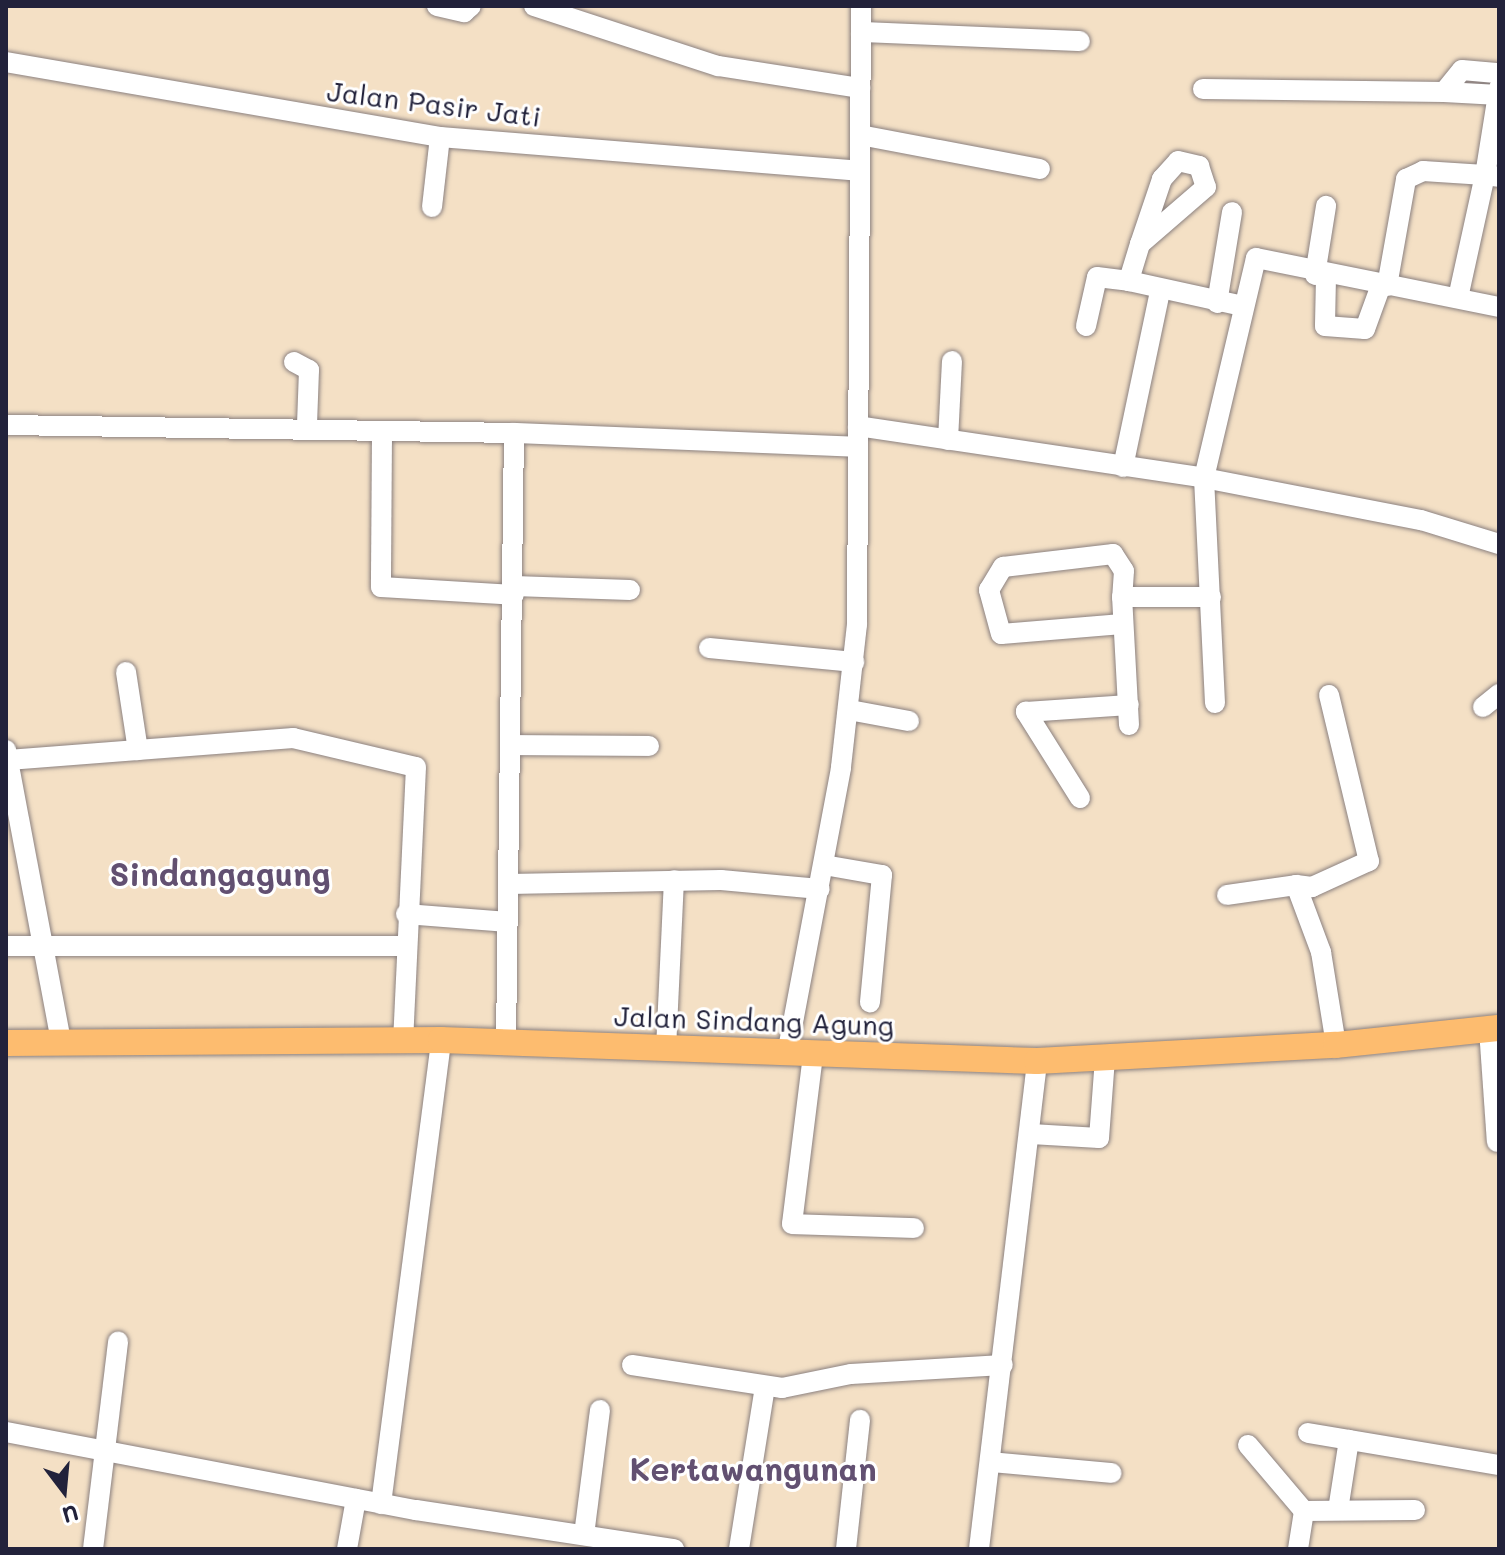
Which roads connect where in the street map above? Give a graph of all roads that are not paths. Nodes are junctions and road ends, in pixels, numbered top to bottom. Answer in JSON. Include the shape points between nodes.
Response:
{"nodes":[{"id":1,"x":437,"y":6,"type":"edge"},
{"id":2,"x":471,"y":6,"type":"edge"},
{"id":3,"x":534,"y":6,"type":"edge"},
{"id":4,"x":861,"y":6,"type":"edge"},
{"id":5,"x":570,"y":11,"type":"edge"},
{"id":6,"x":861,"y":32,"type":"junction"},
{"id":7,"x":1080,"y":41,"type":"dead end"},
{"id":8,"x":6,"y":62,"type":"edge"},
{"id":9,"x":1499,"y":73,"type":"edge"},
{"id":10,"x":860,"y":88,"type":"junction"},
{"id":11,"x":1203,"y":89,"type":"dead end"},
{"id":12,"x":1444,"y":92,"type":"junction"},
{"id":13,"x":1499,"y":93,"type":"edge"},
{"id":14,"x":860,"y":135,"type":"junction"},
{"id":15,"x":440,"y":137,"type":"junction"},
{"id":16,"x":1040,"y":169,"type":"dead end"},
{"id":17,"x":859,"y":171,"type":"junction"},
{"id":18,"x":1492,"y":176,"type":"edge"},
{"id":19,"x":1326,"y":206,"type":"dead end"},
{"id":20,"x":432,"y":207,"type":"dead end"},
{"id":21,"x":1232,"y":212,"type":"dead end"},
{"id":22,"x":1140,"y":244,"type":"dead end"},
{"id":23,"x":1226,"y":250,"type":"junction"},
{"id":24,"x":1256,"y":258,"type":"junction"},
{"id":25,"x":1321,"y":276,"type":"junction"},
{"id":26,"x":1129,"y":281,"type":"junction"},
{"id":27,"x":1384,"y":286,"type":"junction"},
{"id":28,"x":1160,"y":291,"type":"junction"},
{"id":29,"x":1458,"y":298,"type":"junction"},
{"id":30,"x":1217,"y":303,"type":"junction"},
{"id":31,"x":1243,"y":306,"type":"junction"},
{"id":32,"x":1499,"y":307,"type":"edge"},
{"id":33,"x":1086,"y":326,"type":"dead end"},
{"id":34,"x":952,"y":361,"type":"dead end"},
{"id":35,"x":294,"y":362,"type":"dead end"},
{"id":36,"x":6,"y":425,"type":"edge"},
{"id":37,"x":307,"y":425,"type":"junction"},
{"id":38,"x":382,"y":433,"type":"junction"},
{"id":39,"x":514,"y":433,"type":"junction"},
{"id":40,"x":858,"y":436,"type":"junction"},
{"id":41,"x":948,"y":440,"type":"junction"},
{"id":42,"x":1123,"y":467,"type":"junction"},
{"id":43,"x":1204,"y":478,"type":"junction"},
{"id":44,"x":1499,"y":544,"type":"edge"},
{"id":45,"x":630,"y":590,"type":"dead end"},
{"id":46,"x":514,"y":591,"type":"junction"},
{"id":47,"x":1122,"y":597,"type":"junction"},
{"id":48,"x":1211,"y":597,"type":"junction"},
{"id":49,"x":1122,"y":624,"type":"junction"},
{"id":50,"x":709,"y":648,"type":"dead end"},
{"id":51,"x":854,"y":662,"type":"junction"},
{"id":52,"x":126,"y":672,"type":"dead end"},
{"id":53,"x":1329,"y":695,"type":"dead end"},
{"id":54,"x":1215,"y":703,"type":"dead end"},
{"id":55,"x":849,"y":710,"type":"junction"},
{"id":56,"x":909,"y":721,"type":"dead end"},
{"id":57,"x":512,"y":745,"type":"junction"},
{"id":58,"x":649,"y":746,"type":"dead end"},
{"id":59,"x":138,"y":750,"type":"junction"},
{"id":60,"x":7,"y":755,"type":"edge"},
{"id":61,"x":1080,"y":798,"type":"dead end"},
{"id":62,"x":824,"y":865,"type":"junction"},
{"id":63,"x":674,"y":880,"type":"junction"},
{"id":64,"x":509,"y":884,"type":"junction"},
{"id":65,"x":1296,"y":885,"type":"junction"},
{"id":66,"x":820,"y":889,"type":"junction"},
{"id":67,"x":1227,"y":895,"type":"dead end"},
{"id":68,"x":406,"y":914,"type":"junction"},
{"id":69,"x":508,"y":922,"type":"junction"},
{"id":70,"x":6,"y":946,"type":"edge"},
{"id":71,"x":404,"y":946,"type":"junction"},
{"id":72,"x":46,"y":947,"type":"junction"},
{"id":73,"x":870,"y":1002,"type":"dead end"},
{"id":74,"x":1494,"y":1029,"type":"edge"},
{"id":75,"x":403,"y":1040,"type":"junction"},
{"id":76,"x":441,"y":1040,"type":"junction"},
{"id":77,"x":61,"y":1042,"type":"junction"},
{"id":78,"x":506,"y":1042,"type":"junction"},
{"id":79,"x":6,"y":1043,"type":"edge"},
{"id":80,"x":1336,"y":1045,"type":"junction"},
{"id":81,"x":666,"y":1049,"type":"junction"},
{"id":82,"x":800,"y":1054,"type":"junction"},
{"id":83,"x":1105,"y":1058,"type":"junction"},
{"id":84,"x":1037,"y":1061,"type":"junction"},
{"id":85,"x":1031,"y":1134,"type":"junction"},
{"id":86,"x":1497,"y":1142,"type":"dead end"},
{"id":87,"x":914,"y":1228,"type":"dead end"},
{"id":88,"x":118,"y":1341,"type":"dead end"},
{"id":89,"x":632,"y":1365,"type":"dead end"},
{"id":90,"x":1003,"y":1365,"type":"junction"},
{"id":91,"x":765,"y":1387,"type":"junction"},
{"id":92,"x":600,"y":1410,"type":"dead end"},
{"id":93,"x":860,"y":1420,"type":"dead end"},
{"id":94,"x":6,"y":1432,"type":"edge"},
{"id":95,"x":1308,"y":1433,"type":"dead end"},
{"id":96,"x":1349,"y":1440,"type":"junction"},
{"id":97,"x":1248,"y":1445,"type":"dead end"},
{"id":98,"x":107,"y":1452,"type":"junction"},
{"id":99,"x":991,"y":1462,"type":"junction"},
{"id":100,"x":1499,"y":1465,"type":"edge"},
{"id":101,"x":1112,"y":1473,"type":"dead end"},
{"id":102,"x":356,"y":1499,"type":"junction"},
{"id":103,"x":381,"y":1504,"type":"junction"},
{"id":104,"x":1338,"y":1510,"type":"junction"},
{"id":105,"x":1415,"y":1510,"type":"dead end"},
{"id":106,"x":1304,"y":1511,"type":"junction"},
{"id":107,"x":584,"y":1535,"type":"junction"},
{"id":108,"x":93,"y":1549,"type":"edge"},
{"id":109,"x":347,"y":1549,"type":"edge"},
{"id":110,"x":674,"y":1549,"type":"edge"},
{"id":111,"x":739,"y":1549,"type":"edge"},
{"id":112,"x":846,"y":1549,"type":"edge"},
{"id":113,"x":979,"y":1549,"type":"edge"},
{"id":114,"x":1298,"y":1549,"type":"edge"}],
"edges":[{"from":1,"to":2,"type":"street","via":[[464,12]]},
{"from":3,"to":5,"type":"street"},
{"from":4,"to":6,"type":"street"},
{"from":5,"to":10,"type":"street","via":[[718,66]]},
{"from":6,"to":7,"type":"street"},
{"from":6,"to":10,"type":"street"},
{"from":8,"to":15,"type":"street","name":"Jalan Pasir Jati"},
{"from":9,"to":12,"type":"street","via":[[1462,70]]},
{"from":10,"to":14,"type":"street"},
{"from":11,"to":12,"type":"street"},
{"from":12,"to":13,"type":"street"},
{"from":13,"to":18,"type":"street"},
{"from":14,"to":16,"type":"street"},
{"from":14,"to":17,"type":"street"},
{"from":15,"to":17,"type":"street","name":"Jalan Pasir Jati"},
{"from":15,"to":20,"type":"street"},
{"from":17,"to":40,"type":"street"},
{"from":18,"to":27,"type":"street","via":[[1423,171],[1406,179]]},
{"from":18,"to":29,"type":"street"},
{"from":19,"to":25,"type":"street"},
{"from":21,"to":23,"type":"street"},
{"from":22,"to":26,"type":"street"},
{"from":23,"to":24,"type":"street"},
{"from":23,"to":30,"type":"street"},
{"from":24,"to":25,"type":"street"},
{"from":24,"to":31,"type":"street"},
{"from":25,"to":27,"type":"street"},
{"from":25,"to":27,"type":"street","via":[[1325,326],[1365,329]]},
{"from":26,"to":28,"type":"street"},
{"from":26,"to":33,"type":"street","via":[[1097,277]]},
{"from":27,"to":29,"type":"street"},
{"from":28,"to":30,"type":"street"},
{"from":28,"to":42,"type":"street"},
{"from":29,"to":32,"type":"street"},
{"from":30,"to":31,"type":"street"},
{"from":31,"to":43,"type":"street"},
{"from":34,"to":41,"type":"street"},
{"from":35,"to":37,"type":"street","via":[[309,370]]},
{"from":36,"to":37,"type":"street"},
{"from":37,"to":38,"type":"street"},
{"from":38,"to":39,"type":"street"},
{"from":38,"to":46,"type":"street","via":[[381,587]]},
{"from":39,"to":40,"type":"street"},
{"from":39,"to":46,"type":"street"},
{"from":40,"to":41,"type":"street"},
{"from":40,"to":51,"type":"street"},
{"from":41,"to":42,"type":"street"},
{"from":42,"to":43,"type":"street"},
{"from":43,"to":44,"type":"street","via":[[1421,520]]},
{"from":43,"to":48,"type":"street"},
{"from":45,"to":46,"type":"street"},
{"from":46,"to":57,"type":"street"},
{"from":47,"to":48,"type":"street"},
{"from":47,"to":49,"type":"street"},
{"from":47,"to":49,"type":"street","via":[[1124,571],[1113,554],[1013,564],[995,573],[989,590],[1001,634]]},
{"from":48,"to":54,"type":"street"},
{"from":49,"to":61,"type":"street","via":[[1129,715],[1026,712]]},
{"from":50,"to":51,"type":"street"},
{"from":51,"to":55,"type":"street"},
{"from":52,"to":59,"type":"street"},
{"from":53,"to":65,"type":"street","via":[[1369,861],[1312,887]]},
{"from":55,"to":56,"type":"street"},
{"from":55,"to":62,"type":"street"},
{"from":57,"to":58,"type":"street"},
{"from":57,"to":64,"type":"street"},
{"from":59,"to":60,"type":"street"},
{"from":59,"to":68,"type":"street","via":[[293,738],[416,767]]},
{"from":60,"to":72,"type":"street"},
{"from":62,"to":66,"type":"street"},
{"from":62,"to":73,"type":"street","via":[[882,875]]},
{"from":63,"to":64,"type":"street"},
{"from":63,"to":66,"type":"street"},
{"from":63,"to":81,"type":"street"},
{"from":64,"to":69,"type":"street"},
{"from":65,"to":67,"type":"street"},
{"from":65,"to":80,"type":"street","via":[[1321,952]]},
{"from":66,"to":82,"type":"street"},
{"from":68,"to":69,"type":"street"},
{"from":68,"to":71,"type":"street"},
{"from":69,"to":78,"type":"street"},
{"from":70,"to":72,"type":"street"},
{"from":71,"to":72,"type":"street"},
{"from":71,"to":75,"type":"street"},
{"from":72,"to":77,"type":"street"},
{"from":74,"to":80,"type":"main road","name":"Jalan Sindang Agung"},
{"from":74,"to":86,"type":"street"},
{"from":75,"to":76,"type":"main road","name":"Jalan Sindang Agung"},
{"from":75,"to":77,"type":"main road","name":"Jalan Sindang Agung"},
{"from":76,"to":78,"type":"main road","name":"Jalan Sindang Agung"},
{"from":76,"to":103,"type":"street"},
{"from":77,"to":79,"type":"main road","name":"Jalan Sindang Agung"},
{"from":78,"to":81,"type":"main road","name":"Jalan Sindang Agung"},
{"from":80,"to":83,"type":"main road","name":"Jalan Sindang Agung"},
{"from":81,"to":82,"type":"main road","name":"Jalan Sindang Agung"},
{"from":82,"to":84,"type":"main road","name":"Jalan Sindang Agung"},
{"from":82,"to":87,"type":"street","via":[[792,1224]]},
{"from":83,"to":84,"type":"main road","name":"Jalan Sindang Agung"},
{"from":83,"to":85,"type":"street","via":[[1099,1138]]},
{"from":84,"to":85,"type":"street"},
{"from":85,"to":90,"type":"street"},
{"from":88,"to":98,"type":"street"},
{"from":89,"to":91,"type":"street"},
{"from":90,"to":91,"type":"street"},
{"from":90,"to":99,"type":"street"},
{"from":91,"to":111,"type":"street"},
{"from":92,"to":107,"type":"street"},
{"from":93,"to":112,"type":"street"},
{"from":94,"to":98,"type":"street"},
{"from":95,"to":96,"type":"street"},
{"from":96,"to":100,"type":"street"},
{"from":96,"to":104,"type":"street"},
{"from":97,"to":106,"type":"street"},
{"from":98,"to":102,"type":"street"},
{"from":98,"to":108,"type":"street"},
{"from":99,"to":101,"type":"street"},
{"from":99,"to":113,"type":"street"},
{"from":102,"to":103,"type":"street"},
{"from":102,"to":109,"type":"street"},
{"from":103,"to":107,"type":"street"},
{"from":104,"to":105,"type":"street"},
{"from":104,"to":106,"type":"street"},
{"from":106,"to":114,"type":"street"},
{"from":107,"to":110,"type":"street"}]}
